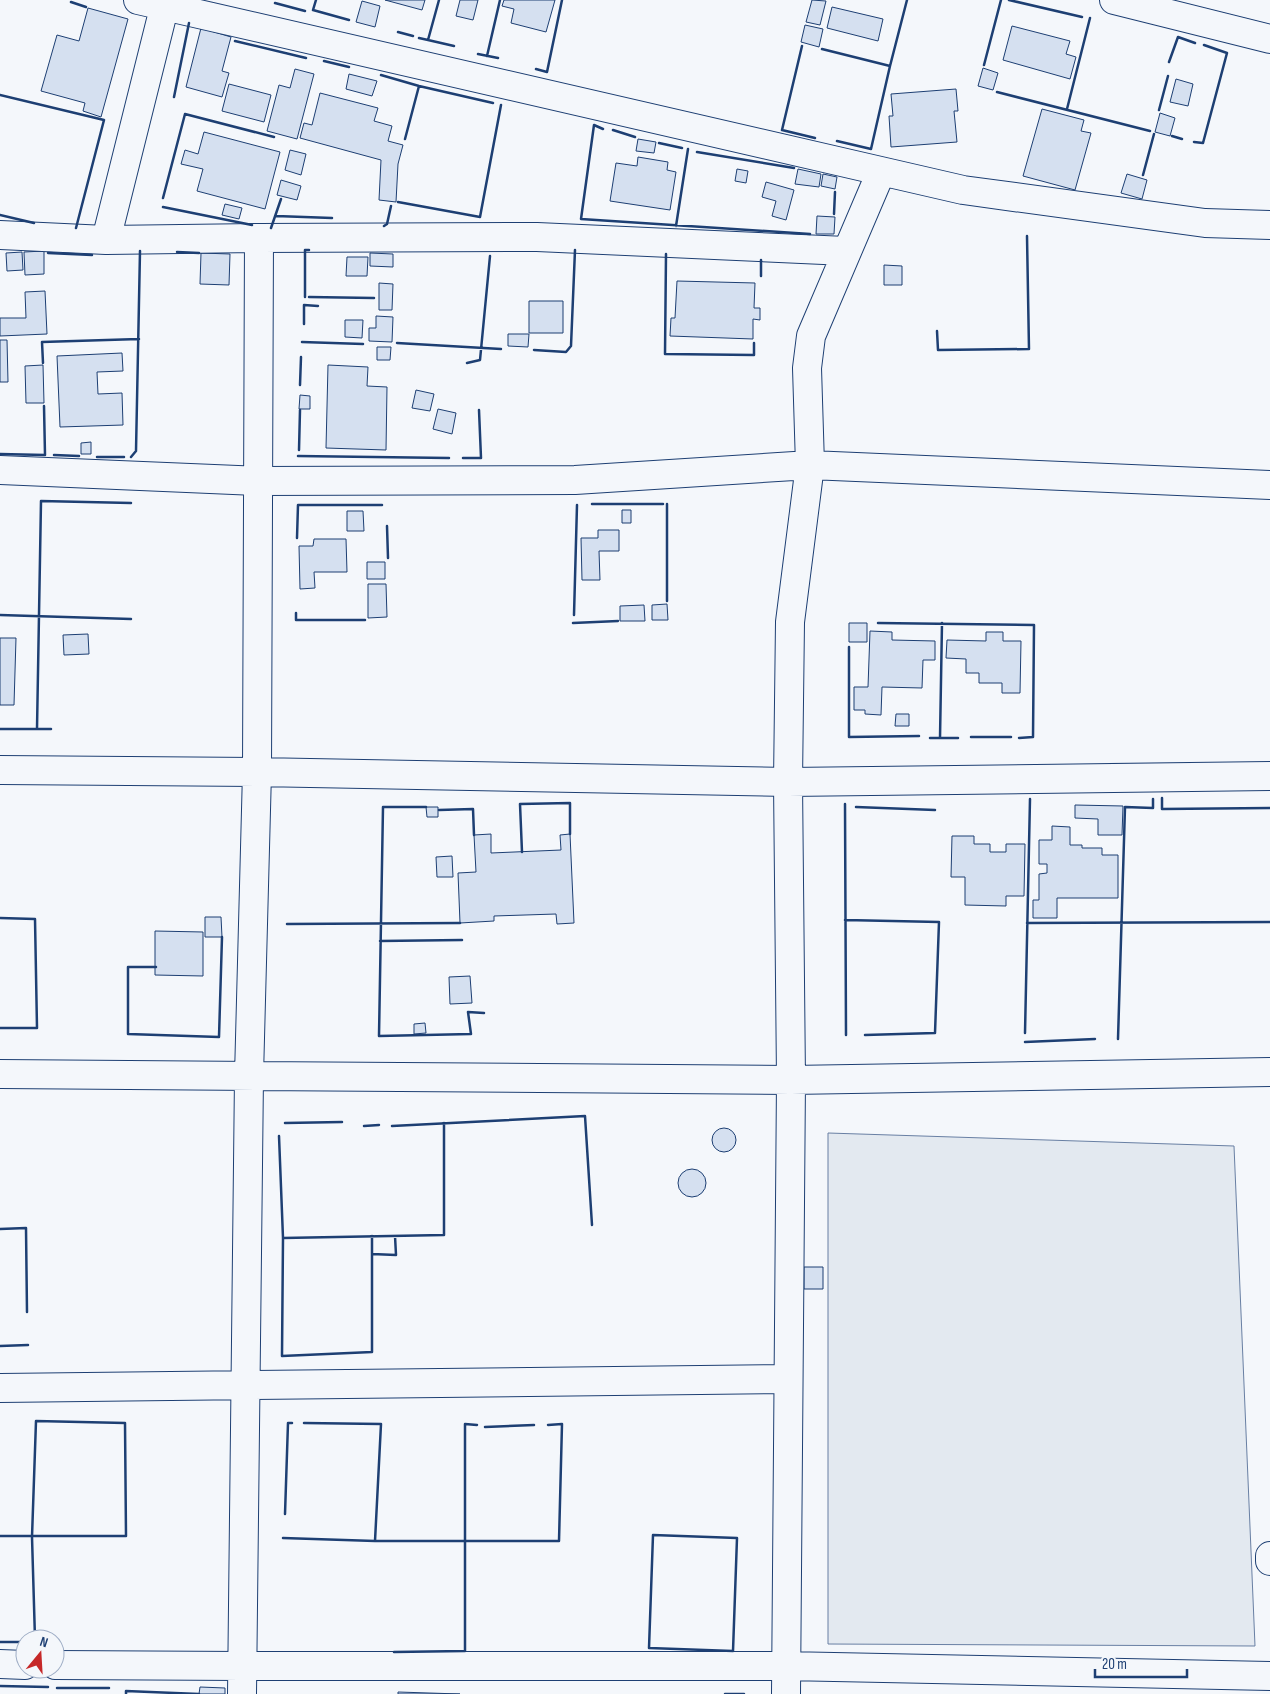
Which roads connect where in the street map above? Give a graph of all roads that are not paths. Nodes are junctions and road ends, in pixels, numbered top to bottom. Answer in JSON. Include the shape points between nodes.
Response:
{"nodes":[{"id":1,"x":138,"y":0,"type":"edge"},
{"id":2,"x":1114,"y":0,"type":"edge"},
{"id":3,"x":165,"y":3,"type":"edge"},
{"id":4,"x":1211,"y":11,"type":"edge"},
{"id":5,"x":1270,"y":39,"type":"edge"},
{"id":6,"x":881,"y":172,"type":"junction"},
{"id":7,"x":1270,"y":225,"type":"edge"},
{"id":8,"x":0,"y":235,"type":"edge"},
{"id":9,"x":259,"y":238,"type":"junction"},
{"id":10,"x":106,"y":240,"type":"junction"},
{"id":11,"x":846,"y":251,"type":"junction"},
{"id":12,"x":810,"y":465,"type":"junction"},
{"id":13,"x":0,"y":470,"type":"edge"},
{"id":14,"x":259,"y":481,"type":"junction"},
{"id":15,"x":1270,"y":485,"type":"edge"},
{"id":16,"x":0,"y":770,"type":"edge"},
{"id":17,"x":257,"y":772,"type":"junction"},
{"id":18,"x":1270,"y":776,"type":"edge"},
{"id":19,"x":788,"y":782,"type":"junction"},
{"id":20,"x":1270,"y":1072,"type":"edge"},
{"id":21,"x":0,"y":1074,"type":"edge"},
{"id":22,"x":249,"y":1076,"type":"junction"},
{"id":23,"x":791,"y":1080,"type":"junction"},
{"id":24,"x":788,"y":1379,"type":"junction"},
{"id":25,"x":246,"y":1386,"type":"junction"},
{"id":26,"x":0,"y":1388,"type":"edge"},
{"id":27,"x":1270,"y":1556,"type":"edge"},
{"id":28,"x":1270,"y":1561,"type":"edge"},
{"id":29,"x":0,"y":1664,"type":"edge"},
{"id":30,"x":15,"y":1664,"type":"edge"},
{"id":31,"x":65,"y":1665,"type":"edge"},
{"id":32,"x":242,"y":1666,"type":"junction"},
{"id":33,"x":785,"y":1666,"type":"junction"},
{"id":34,"x":1270,"y":1676,"type":"edge"},
{"id":35,"x":242,"y":1694,"type":"edge"},
{"id":36,"x":786,"y":1694,"type":"edge"}],
"edges":[{"from":1,"to":3,"type":"street"},
{"from":2,"to":4,"type":"street"},
{"from":3,"to":6,"type":"street"},
{"from":3,"to":10,"type":"street"},
{"from":4,"to":5,"type":"street"},
{"from":6,"to":7,"type":"street","via":[[963,190],[1080,207],[1205,223]]},
{"from":6,"to":11,"type":"street"},
{"from":8,"to":10,"type":"street"},
{"from":9,"to":10,"type":"street"},
{"from":9,"to":11,"type":"street","via":[[537,237]]},
{"from":9,"to":14,"type":"street"},
{"from":11,"to":12,"type":"street","via":[[812,336],[806,368]]},
{"from":12,"to":14,"type":"street","via":[[575,480]]},
{"from":12,"to":15,"type":"street"},
{"from":12,"to":19,"type":"street","via":[[790,622]]},
{"from":13,"to":14,"type":"street"},
{"from":14,"to":17,"type":"street"},
{"from":16,"to":17,"type":"street"},
{"from":17,"to":19,"type":"street"},
{"from":17,"to":22,"type":"street"},
{"from":18,"to":19,"type":"street"},
{"from":19,"to":23,"type":"street"},
{"from":20,"to":23,"type":"street"},
{"from":21,"to":22,"type":"street"},
{"from":22,"to":23,"type":"street"},
{"from":22,"to":25,"type":"street"},
{"from":23,"to":24,"type":"street"},
{"from":24,"to":25,"type":"street"},
{"from":24,"to":33,"type":"street"},
{"from":25,"to":26,"type":"street"},
{"from":25,"to":32,"type":"street"},
{"from":27,"to":28,"type":"street"},
{"from":29,"to":30,"type":"street"},
{"from":31,"to":32,"type":"street"},
{"from":32,"to":33,"type":"street"},
{"from":32,"to":35,"type":"street"},
{"from":33,"to":34,"type":"street"},
{"from":33,"to":36,"type":"street"}]}
